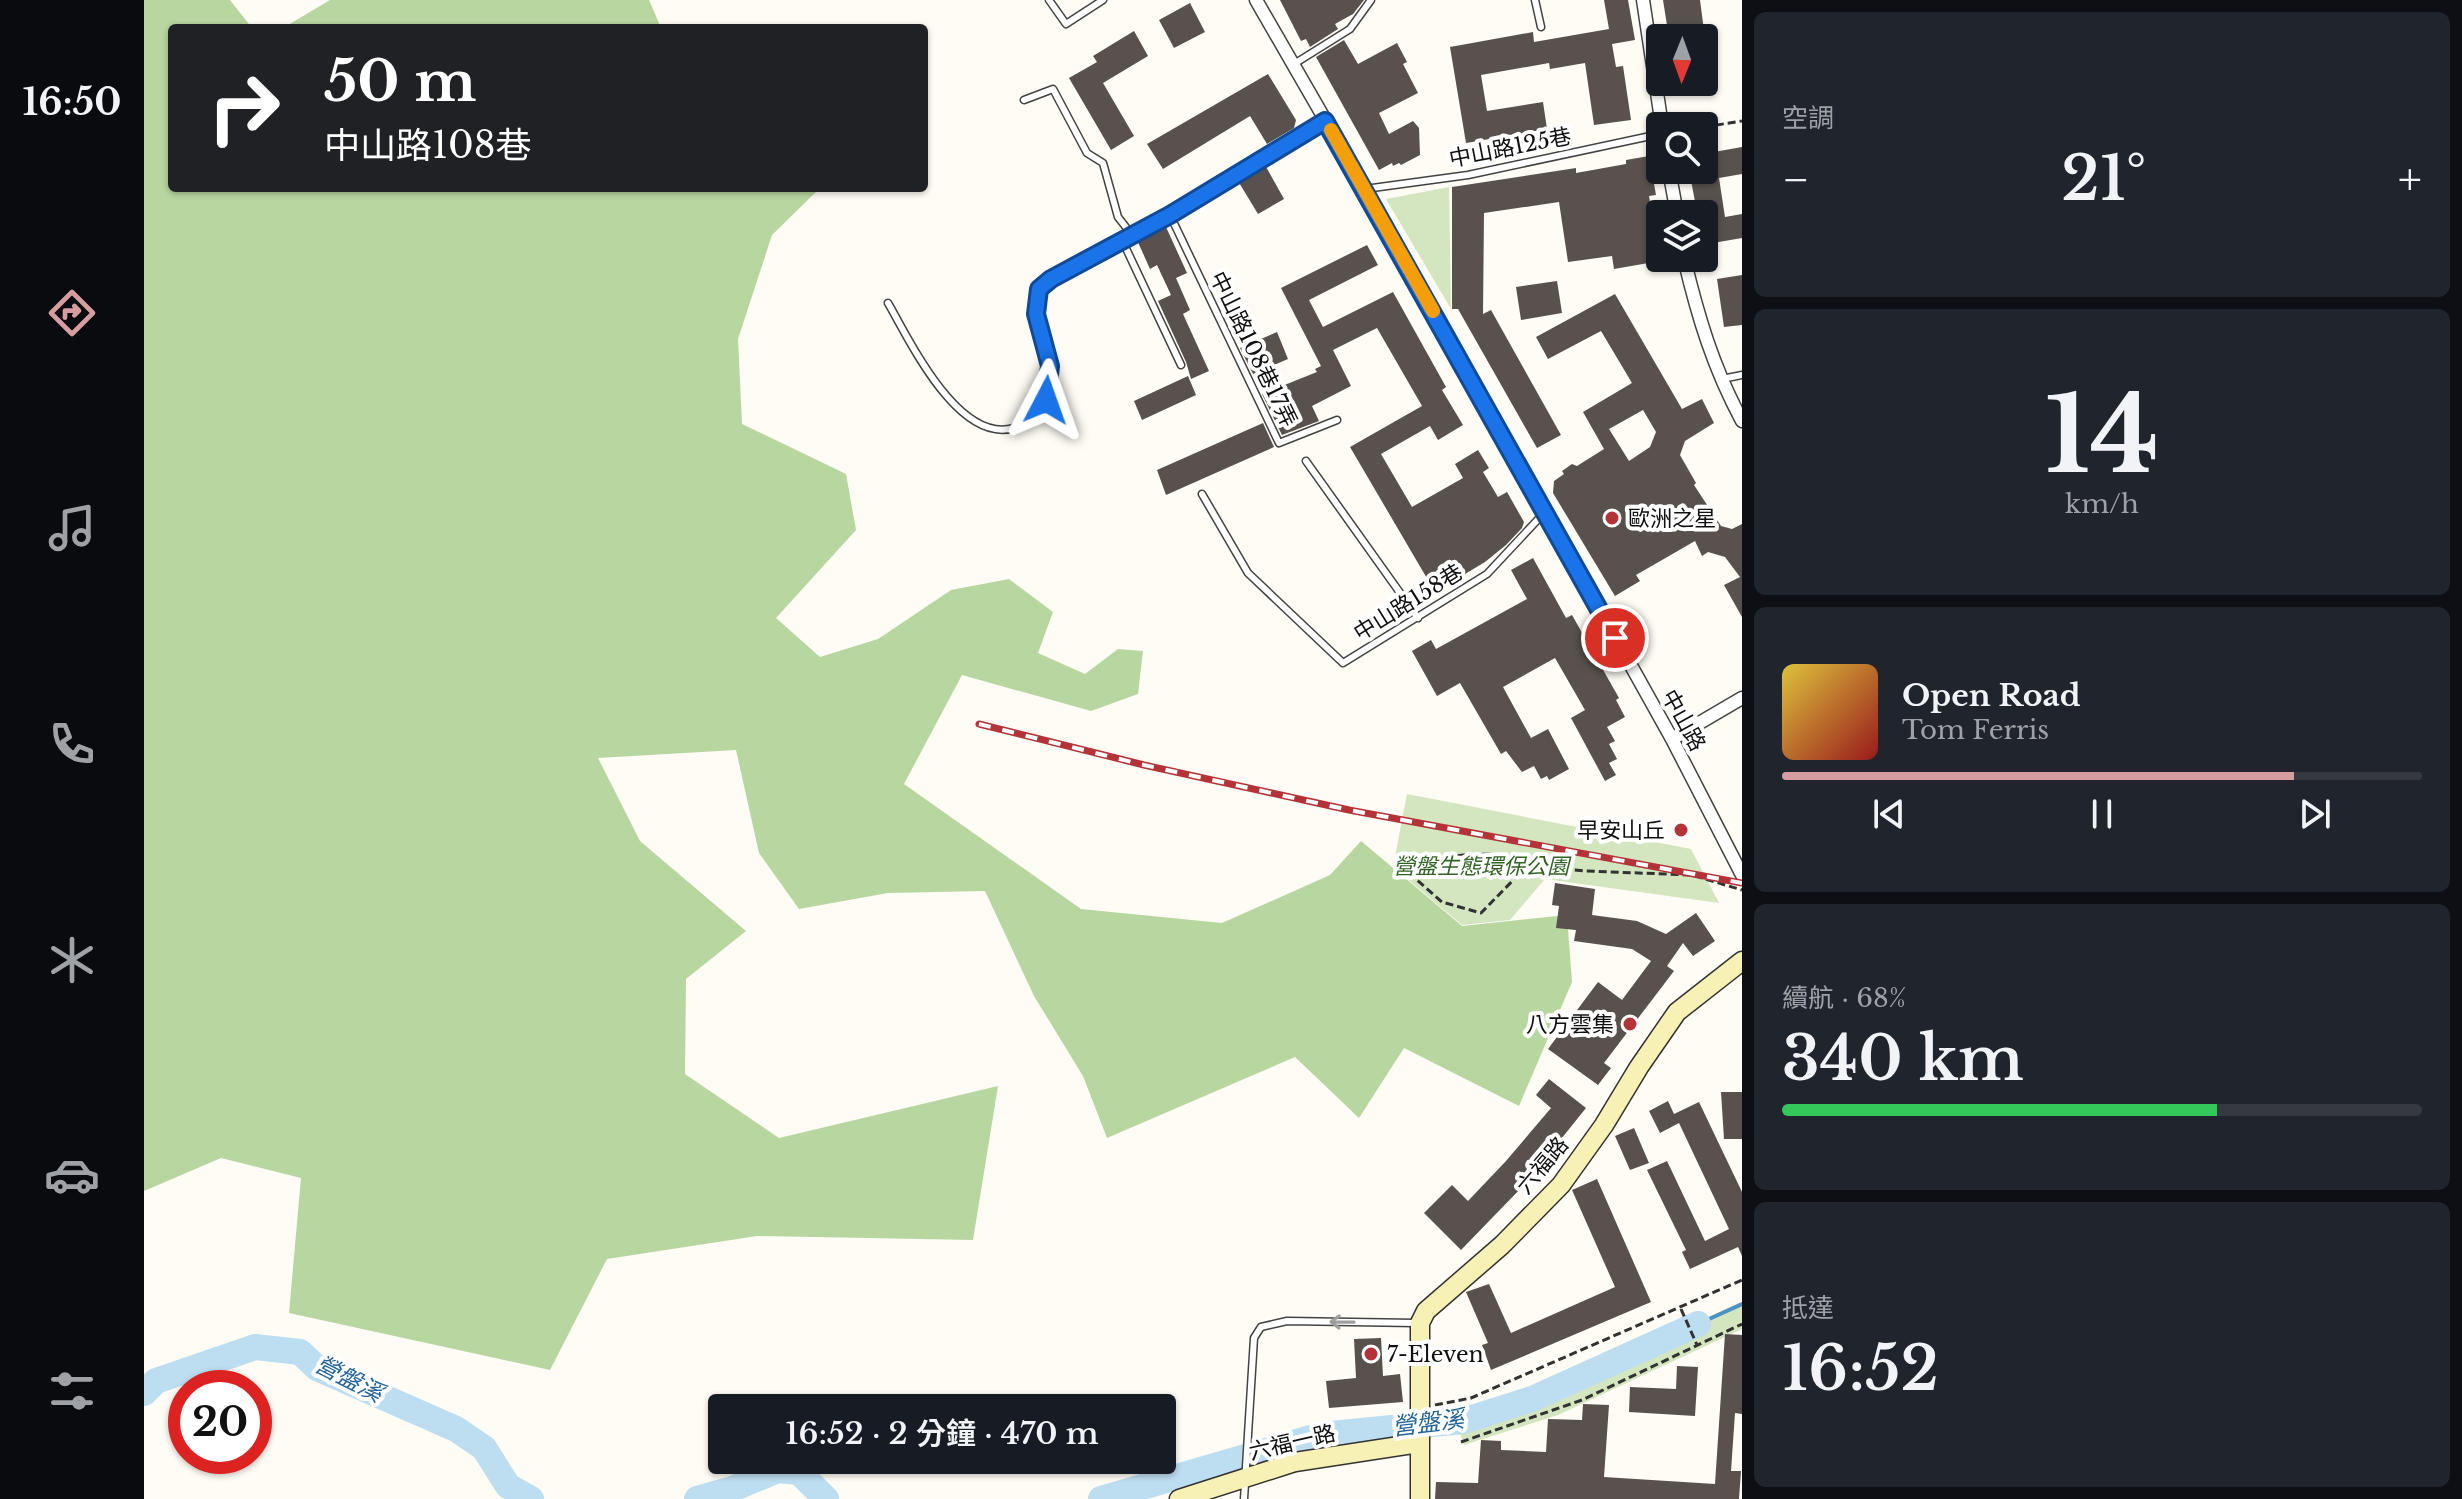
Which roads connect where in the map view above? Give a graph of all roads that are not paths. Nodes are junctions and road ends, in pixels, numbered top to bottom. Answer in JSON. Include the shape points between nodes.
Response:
{"nodes":[{"id":1,"x":1049,"y":0,"type":"edge"},
{"id":2,"x":1103,"y":0,"type":"edge"},
{"id":3,"x":1256,"y":0,"type":"edge"},
{"id":4,"x":1371,"y":0,"type":"edge"},
{"id":5,"x":1535,"y":0,"type":"edge"},
{"id":6,"x":1643,"y":0,"type":"edge"},
{"id":7,"x":1541,"y":27,"type":"dead end"},
{"id":8,"x":1294,"y":64,"type":"junction"},
{"id":9,"x":1024,"y":100,"type":"dead end"},
{"id":10,"x":1660,"y":112,"type":"edge"},
{"id":11,"x":1325,"y":121,"type":"junction"},
{"id":12,"x":1646,"y":137,"type":"edge"},
{"id":13,"x":1365,"y":189,"type":"junction"},
{"id":14,"x":1170,"y":215,"type":"junction"},
{"id":15,"x":1132,"y":235,"type":"junction"},
{"id":16,"x":1123,"y":242,"type":"junction"},
{"id":17,"x":1687,"y":272,"type":"edge"},
{"id":18,"x":888,"y":303,"type":"dead end"},
{"id":19,"x":1181,"y":365,"type":"dead end"},
{"id":20,"x":1742,"y":375,"type":"edge"},
{"id":21,"x":1720,"y":379,"type":"junction"},
{"id":22,"x":1337,"y":420,"type":"dead end"},
{"id":23,"x":1742,"y":421,"type":"edge"},
{"id":24,"x":1306,"y":461,"type":"dead end"},
{"id":25,"x":1202,"y":494,"type":"dead end"},
{"id":26,"x":1544,"y":513,"type":"junction"},
{"id":27,"x":1418,"y":618,"type":"junction"},
{"id":28,"x":1742,"y":698,"type":"edge"},
{"id":29,"x":1672,"y":739,"type":"junction"},
{"id":30,"x":1742,"y":875,"type":"edge"},
{"id":31,"x":1742,"y":961,"type":"edge"},
{"id":32,"x":1420,"y":1323,"type":"junction"},
{"id":33,"x":1419,"y":1443,"type":"junction"},
{"id":34,"x":1247,"y":1472,"type":"junction"},
{"id":35,"x":1179,"y":1499,"type":"edge"},
{"id":36,"x":1244,"y":1499,"type":"edge"},
{"id":37,"x":1420,"y":1499,"type":"edge"}],
"edges":[{"from":1,"to":2,"type":"lane","via":[[1066,24]]},
{"from":3,"to":8,"type":"street","name":"中山路"},
{"from":4,"to":8,"type":"lane","via":[[1350,29]]},
{"from":5,"to":7,"type":"lane"},
{"from":6,"to":10,"type":"street"},
{"from":8,"to":11,"type":"street","name":"中山路"},
{"from":9,"to":15,"type":"lane","via":[[1053,89],[1087,153],[1103,163],[1118,217]]},
{"from":11,"to":13,"type":"street","name":"中山路"},
{"from":11,"to":14,"type":"lane"},
{"from":12,"to":13,"type":"lane","name":"中山路125巷","via":[[1468,175]]},
{"from":13,"to":26,"type":"street","name":"中山路"},
{"from":14,"to":15,"type":"lane"},
{"from":14,"to":22,"type":"lane","name":"中山路108巷17弄","via":[[1279,443]]},
{"from":15,"to":16,"type":"lane"},
{"from":16,"to":18,"type":"lane","via":[[1039,289],[1036,314],[1050,366],[1046,400],[1027,424],[1008,430],[981,425],[936,384]]},
{"from":16,"to":19,"type":"lane"},
{"from":17,"to":21,"type":"street"},
{"from":20,"to":21,"type":"lane"},
{"from":21,"to":23,"type":"street"},
{"from":24,"to":27,"type":"lane"},
{"from":25,"to":27,"type":"lane","name":"中山路158巷","via":[[1248,573],[1343,663]]},
{"from":26,"to":27,"type":"lane","name":"中山路158巷","via":[[1487,574]]},
{"from":26,"to":29,"type":"street","name":"中山路"},
{"from":28,"to":29,"type":"street"},
{"from":29,"to":30,"type":"street","name":"中山路"},
{"from":31,"to":32,"type":"street","name":"六福路","via":[[1677,1012],[1561,1185],[1426,1311]]},
{"from":32,"to":33,"type":"street"},
{"from":32,"to":34,"type":"lane","one_way":true,"via":[[1287,1321],[1261,1327],[1254,1338]]},
{"from":33,"to":34,"type":"street","name":"六福一路"},
{"from":33,"to":37,"type":"street"},
{"from":34,"to":35,"type":"street","name":"六福一路"},
{"from":34,"to":36,"type":"lane"}]}
